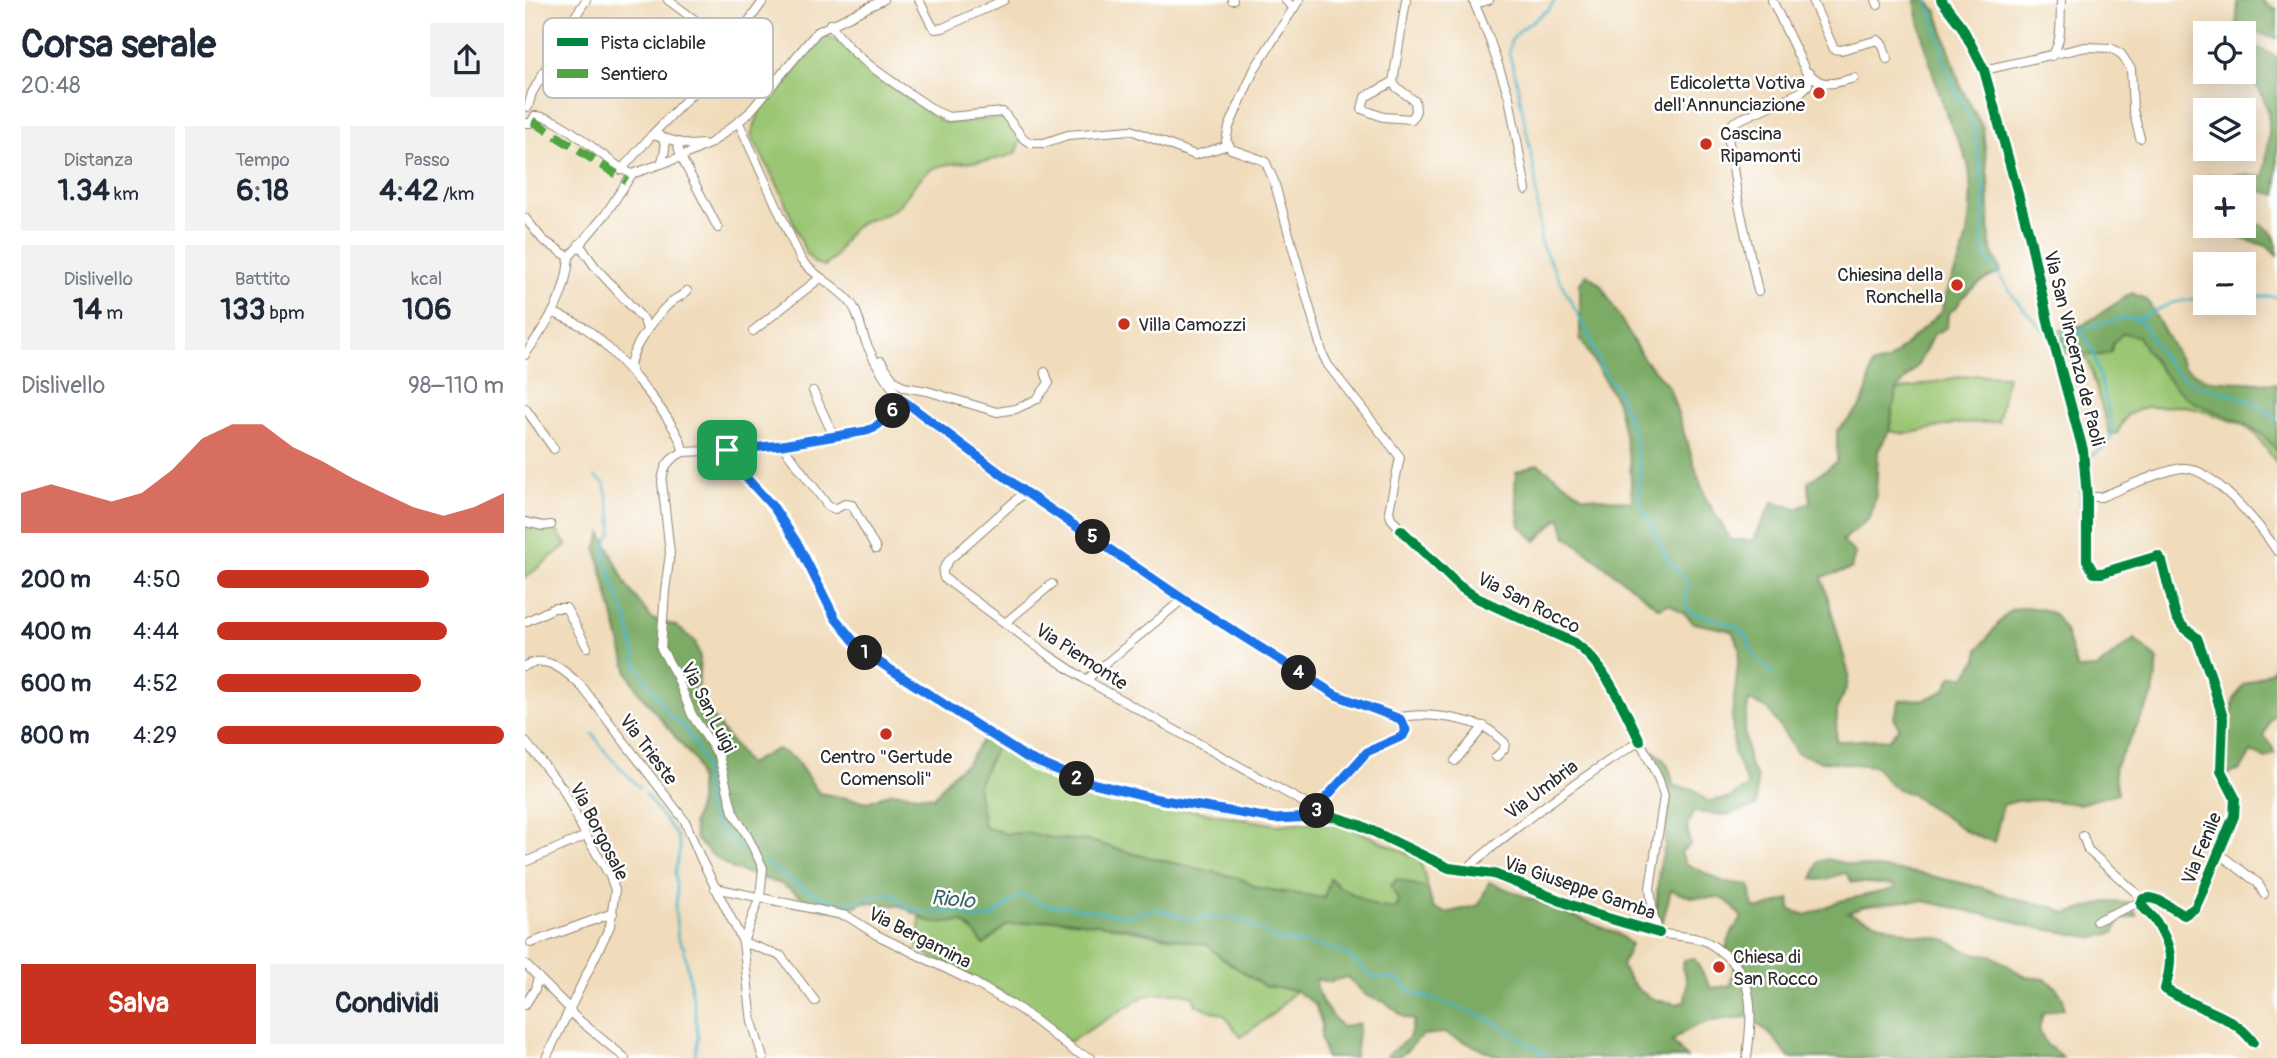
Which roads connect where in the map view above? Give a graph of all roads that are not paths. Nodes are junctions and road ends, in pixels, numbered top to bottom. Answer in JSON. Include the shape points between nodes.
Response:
{"nodes":[{"id":1,"x":586,"y":0,"type":"edge"},
{"id":2,"x":668,"y":0,"type":"edge"},
{"id":3,"x":764,"y":0,"type":"edge"},
{"id":4,"x":883,"y":0,"type":"edge"},
{"id":5,"x":919,"y":0,"type":"edge"},
{"id":6,"x":1004,"y":0,"type":"edge"},
{"id":7,"x":1285,"y":0,"type":"edge"},
{"id":8,"x":1299,"y":0,"type":"edge"},
{"id":9,"x":1406,"y":0,"type":"edge"},
{"id":10,"x":1489,"y":0,"type":"edge"},
{"id":11,"x":1772,"y":0,"type":"edge"},
{"id":12,"x":1812,"y":0,"type":"edge"},
{"id":13,"x":1941,"y":0,"type":"edge"},
{"id":14,"x":2061,"y":0,"type":"edge"},
{"id":15,"x":1474,"y":2,"type":"edge"},
{"id":16,"x":1294,"y":8,"type":"junction"},
{"id":17,"x":574,"y":18,"type":"edge"},
{"id":18,"x":692,"y":18,"type":"edge"},
{"id":19,"x":751,"y":18,"type":"edge"},
{"id":20,"x":830,"y":24,"type":"junction"},
{"id":21,"x":2052,"y":56,"type":"junction"},
{"id":22,"x":1887,"y":59,"type":"dead end"},
{"id":23,"x":1807,"y":69,"type":"junction"},
{"id":24,"x":1984,"y":70,"type":"junction"},
{"id":25,"x":543,"y":74,"type":"edge"},
{"id":26,"x":1854,"y":78,"type":"dead end"},
{"id":27,"x":1393,"y":82,"type":"junction"},
{"id":28,"x":773,"y":83,"type":"edge"},
{"id":29,"x":690,"y":98,"type":"edge"},
{"id":30,"x":760,"y":98,"type":"edge"},
{"id":31,"x":526,"y":108,"type":"edge"},
{"id":32,"x":535,"y":116,"type":"junction"},
{"id":33,"x":525,"y":123,"type":"edge"},
{"id":34,"x":739,"y":123,"type":"junction"},
{"id":35,"x":656,"y":136,"type":"junction"},
{"id":36,"x":2140,"y":138,"type":"dead end"},
{"id":37,"x":677,"y":142,"type":"junction"},
{"id":38,"x":711,"y":143,"type":"junction"},
{"id":39,"x":1229,"y":145,"type":"junction"},
{"id":40,"x":681,"y":158,"type":"junction"},
{"id":41,"x":661,"y":164,"type":"junction"},
{"id":42,"x":621,"y":170,"type":"junction"},
{"id":43,"x":632,"y":174,"type":"junction"},
{"id":44,"x":1526,"y":190,"type":"dead end"},
{"id":45,"x":525,"y":219,"type":"edge"},
{"id":46,"x":718,"y":228,"type":"dead end"},
{"id":47,"x":579,"y":244,"type":"junction"},
{"id":48,"x":569,"y":257,"type":"junction"},
{"id":49,"x":820,"y":278,"type":"junction"},
{"id":50,"x":687,"y":291,"type":"dead end"},
{"id":51,"x":1758,"y":291,"type":"dead end"},
{"id":52,"x":554,"y":313,"type":"junction"},
{"id":53,"x":647,"y":329,"type":"junction"},
{"id":54,"x":753,"y":331,"type":"dead end"},
{"id":55,"x":867,"y":347,"type":"junction"},
{"id":56,"x":525,"y":355,"type":"edge"},
{"id":57,"x":617,"y":358,"type":"junction"},
{"id":58,"x":630,"y":358,"type":"junction"},
{"id":59,"x":632,"y":372,"type":"junction"},
{"id":60,"x":1045,"y":373,"type":"dead end"},
{"id":61,"x":813,"y":391,"type":"dead end"},
{"id":62,"x":904,"y":401,"type":"junction"},
{"id":63,"x":525,"y":408,"type":"edge"},
{"id":64,"x":834,"y":436,"type":"junction"},
{"id":65,"x":782,"y":445,"type":"junction"},
{"id":66,"x":554,"y":449,"type":"dead end"},
{"id":67,"x":727,"y":450,"type":"junction"},
{"id":68,"x":683,"y":452,"type":"junction"},
{"id":69,"x":1025,"y":492,"type":"junction"},
{"id":70,"x":2087,"y":497,"type":"junction"},
{"id":71,"x":525,"y":522,"type":"edge"},
{"id":72,"x":551,"y":525,"type":"dead end"},
{"id":73,"x":1401,"y":530,"type":"dead end"},
{"id":74,"x":876,"y":549,"type":"dead end"},
{"id":75,"x":2277,"y":551,"type":"edge"},
{"id":76,"x":2158,"y":556,"type":"joint"},
{"id":77,"x":1052,"y":584,"type":"dead end"},
{"id":78,"x":1183,"y":599,"type":"junction"},
{"id":79,"x":525,"y":622,"type":"edge"},
{"id":80,"x":1005,"y":623,"type":"junction"},
{"id":81,"x":587,"y":647,"type":"dead end"},
{"id":82,"x":527,"y":663,"type":"edge"},
{"id":83,"x":1086,"y":680,"type":"junction"},
{"id":84,"x":1397,"y":718,"type":"junction"},
{"id":85,"x":1485,"y":726,"type":"junction"},
{"id":86,"x":525,"y":741,"type":"edge"},
{"id":87,"x":1496,"y":757,"type":"dead end"},
{"id":88,"x":1454,"y":761,"type":"dead end"},
{"id":89,"x":1315,"y":813,"type":"junction"},
{"id":90,"x":2083,"y":835,"type":"dead end"},
{"id":91,"x":586,"y":836,"type":"junction"},
{"id":92,"x":2218,"y":853,"type":"junction"},
{"id":93,"x":525,"y":862,"type":"edge"},
{"id":94,"x":1465,"y":870,"type":"junction"},
{"id":95,"x":715,"y":888,"type":"junction"},
{"id":96,"x":2264,"y":894,"type":"dead end"},
{"id":97,"x":760,"y":896,"type":"junction"},
{"id":98,"x":2142,"y":901,"type":"junction"},
{"id":99,"x":613,"y":913,"type":"junction"},
{"id":100,"x":2096,"y":921,"type":"dead end"},
{"id":101,"x":1659,"y":933,"type":"junction"},
{"id":102,"x":743,"y":942,"type":"junction"},
{"id":103,"x":531,"y":943,"type":"dead end"},
{"id":104,"x":525,"y":964,"type":"edge"},
{"id":105,"x":538,"y":977,"type":"junction"},
{"id":106,"x":815,"y":1001,"type":"dead end"},
{"id":107,"x":525,"y":1005,"type":"edge"},
{"id":108,"x":569,"y":1008,"type":"junction"},
{"id":109,"x":2253,"y":1042,"type":"dead end"},
{"id":110,"x":546,"y":1058,"type":"edge"},
{"id":111,"x":625,"y":1058,"type":"edge"},
{"id":112,"x":764,"y":1058,"type":"edge"},
{"id":113,"x":1091,"y":1058,"type":"edge"},
{"id":114,"x":1747,"y":1058,"type":"edge"}],
"edges":[{"from":1,"to":17,"type":"street"},
{"from":2,"to":18,"type":"street"},
{"from":3,"to":19,"type":"street"},
{"from":4,"to":20,"type":"street"},
{"from":5,"to":6,"type":"street","via":[[935,29]]},
{"from":7,"to":16,"type":"street"},
{"from":8,"to":16,"type":"street"},
{"from":9,"to":27,"type":"street"},
{"from":10,"to":15,"type":"street"},
{"from":11,"to":23,"type":"street"},
{"from":12,"to":22,"type":"street","via":[[1834,49],[1878,40]]},
{"from":13,"to":24,"type":"street","name":"Via San Vincenzo de Paoli","via":[[1962,27]]},
{"from":14,"to":21,"type":"street","via":[[2059,39]]},
{"from":15,"to":44,"type":"street","via":[[1509,97]]},
{"from":16,"to":39,"type":"street","via":[[1255,68],[1229,127]]},
{"from":20,"to":28,"type":"street","via":[[809,40]]},
{"from":20,"to":39,"type":"street","via":[[854,52],[935,111],[949,117],[1003,112],[1031,143],[1131,130],[1195,155]]},
{"from":21,"to":24,"type":"street"},
{"from":21,"to":36,"type":"street","via":[[2101,46],[2121,54],[2131,69]]},
{"from":23,"to":26,"type":"street","via":[[1823,84]]},
{"from":23,"to":51,"type":"street","via":[[1808,85],[1801,92],[1734,122],[1727,130]]},
{"from":24,"to":70,"type":"street","name":"Via San Vincenzo de Paoli","via":[[2083,450]]},
{"from":25,"to":31,"type":"street"},
{"from":27,"to":27,"type":"street","via":[[1415,101],[1412,119],[1383,117],[1362,109],[1365,97]]},
{"from":29,"to":35,"type":"street"},
{"from":30,"to":34,"type":"street"},
{"from":31,"to":32,"type":"street","via":[[534,110]]},
{"from":32,"to":33,"type":"street"},
{"from":32,"to":42,"type":"street","via":[[551,120]]},
{"from":34,"to":38,"type":"street"},
{"from":34,"to":49,"type":"street","via":[[801,260]]},
{"from":35,"to":37,"type":"street"},
{"from":35,"to":41,"type":"street","via":[[665,141]]},
{"from":35,"to":42,"type":"street"},
{"from":37,"to":38,"type":"street"},
{"from":37,"to":40,"type":"street"},
{"from":38,"to":40,"type":"street"},
{"from":39,"to":73,"type":"street","via":[[1265,161],[1323,355],[1400,457],[1389,511]]},
{"from":40,"to":41,"type":"street"},
{"from":40,"to":46,"type":"street"},
{"from":41,"to":43,"type":"street"},
{"from":42,"to":43,"type":"street"},
{"from":43,"to":47,"type":"street"},
{"from":45,"to":48,"type":"street","via":[[543,240]]},
{"from":47,"to":48,"type":"street"},
{"from":47,"to":53,"type":"street"},
{"from":48,"to":52,"type":"street"},
{"from":49,"to":54,"type":"street"},
{"from":49,"to":55,"type":"street","via":[[852,304]]},
{"from":50,"to":53,"type":"street"},
{"from":52,"to":56,"type":"street"},
{"from":52,"to":57,"type":"street","via":[[589,331]]},
{"from":53,"to":58,"type":"street"},
{"from":55,"to":60,"type":"street","via":[[876,351],[894,380],[904,387],[997,412],[1037,399],[1049,383]]},
{"from":55,"to":62,"type":"street"},
{"from":57,"to":58,"type":"street"},
{"from":57,"to":59,"type":"street"},
{"from":58,"to":59,"type":"street"},
{"from":59,"to":68,"type":"street","via":[[677,432]]},
{"from":61,"to":64,"type":"street"},
{"from":62,"to":64,"type":"street","via":[[874,428]]},
{"from":62,"to":69,"type":"street"},
{"from":63,"to":66,"type":"street"},
{"from":64,"to":65,"type":"street"},
{"from":65,"to":67,"type":"street"},
{"from":65,"to":74,"type":"street","via":[[828,506],[852,505]]},
{"from":67,"to":68,"type":"street"},
{"from":67,"to":89,"type":"street","name":"Via Giuseppe Gamba","via":[[732,462],[774,508],[835,618],[862,651],[1026,757],[1080,780],[1158,799],[1275,819]]},
{"from":68,"to":97,"type":"street","name":"Via San Luigi","via":[[668,460],[663,471],[670,553],[661,648],[692,715],[719,756],[733,812],[763,867]]},
{"from":69,"to":78,"type":"street"},
{"from":69,"to":80,"type":"street","name":"Via Piemonte","via":[[950,559],[942,572]]},
{"from":70,"to":75,"type":"street","via":[[2101,497],[2180,468],[2196,470],[2237,502]]},
{"from":70,"to":76,"type":"street","name":"Via San Vincenzo de Paoli","via":[[2087,560],[2094,573]]},
{"from":71,"to":72,"type":"street"},
{"from":76,"to":92,"type":"street","name":"Via Fenile","via":[[2166,570],[2176,617],[2197,638],[2223,718],[2221,771],[2235,798],[2234,816]]},
{"from":77,"to":80,"type":"street"},
{"from":78,"to":83,"type":"street"},
{"from":78,"to":84,"type":"street","via":[[1336,695]]},
{"from":79,"to":81,"type":"street","via":[[554,608],[566,608]]},
{"from":80,"to":83,"type":"street","name":"Via Piemonte"},
{"from":82,"to":95,"type":"street","name":"Via Trieste","via":[[564,668],[583,688],[685,821]]},
{"from":83,"to":89,"type":"street","name":"Via Piemonte"},
{"from":84,"to":85,"type":"street","via":[[1447,718]]},
{"from":84,"to":89,"type":"street","via":[[1406,730],[1403,736],[1367,752]]},
{"from":85,"to":87,"type":"street","via":[[1504,743]]},
{"from":85,"to":88,"type":"street"},
{"from":86,"to":91,"type":"street","name":"Via Borgosale","via":[[563,789]]},
{"from":89,"to":94,"type":"street","name":"Via Giuseppe Gamba","via":[[1360,825],[1449,868]]},
{"from":90,"to":98,"type":"street","via":[[2088,850]]},
{"from":91,"to":93,"type":"street"},
{"from":91,"to":99,"type":"street","name":"Via Borgosale","via":[[615,890]]},
{"from":92,"to":96,"type":"street","via":[[2258,883]]},
{"from":92,"to":98,"type":"street","name":"Via Fenile","via":[[2195,908],[2184,915],[2151,898]]},
{"from":94,"to":101,"type":"street","name":"Via Giuseppe Gamba","via":[[1494,874],[1594,914]]},
{"from":94,"to":101,"type":"street","name":"Via Umbria","via":[[1521,822],[1640,741],[1664,796],[1650,888]]},
{"from":95,"to":97,"type":"street","name":"Via Bergamina"},
{"from":95,"to":102,"type":"street","name":"Via Trieste"},
{"from":97,"to":102,"type":"street","name":"Via San Luigi"},
{"from":97,"to":113,"type":"street","name":"Via Bergamina","via":[[847,916],[1021,1010],[1074,1051]]},
{"from":98,"to":100,"type":"street"},
{"from":98,"to":109,"type":"street","via":[[2172,958],[2165,989],[2229,1020]]},
{"from":99,"to":103,"type":"street"},
{"from":99,"to":108,"type":"street","name":"Via Borgosale","via":[[603,946]]},
{"from":101,"to":114,"type":"street","via":[[1709,943],[1741,973],[1752,1011]]},
{"from":102,"to":106,"type":"street","via":[[781,956]]},
{"from":102,"to":112,"type":"street","via":[[752,1022]]},
{"from":104,"to":105,"type":"street"},
{"from":105,"to":107,"type":"street"},
{"from":105,"to":108,"type":"street"},
{"from":108,"to":110,"type":"street","name":"Via Borgosale"},
{"from":108,"to":111,"type":"street"}]}
